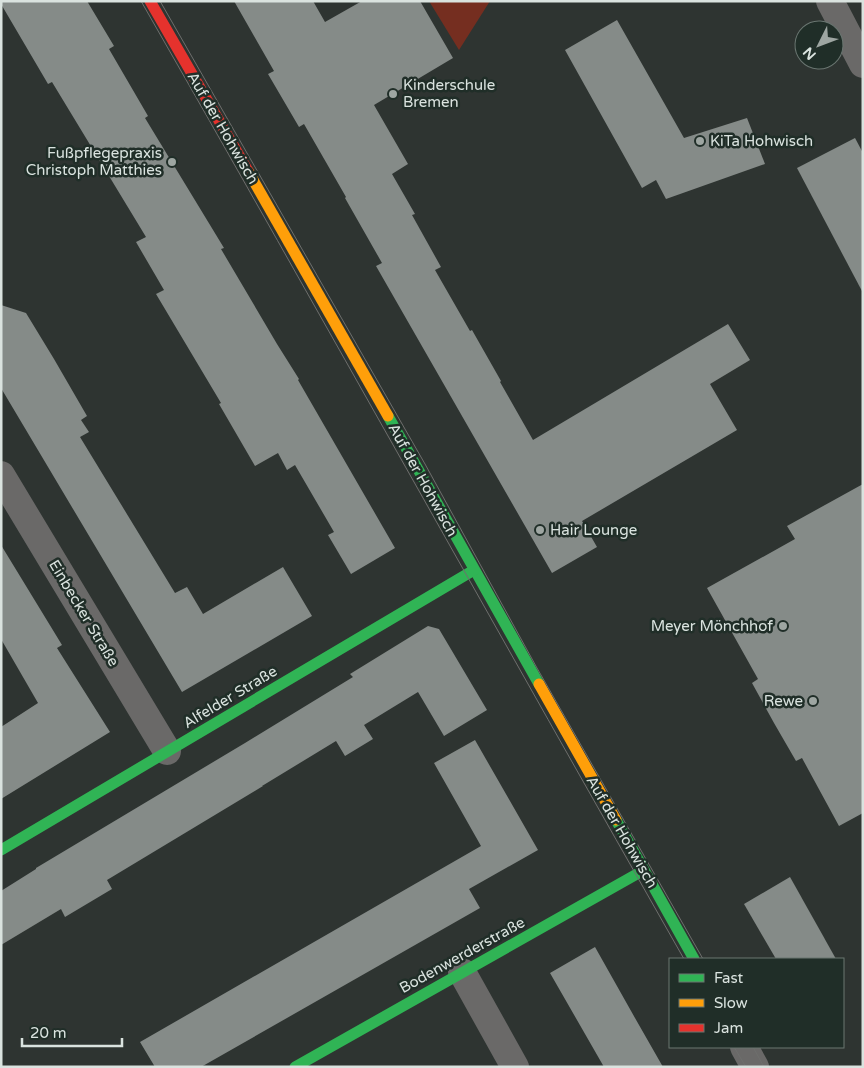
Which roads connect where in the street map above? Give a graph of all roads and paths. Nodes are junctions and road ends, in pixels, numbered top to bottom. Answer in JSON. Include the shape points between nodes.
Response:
{"nodes":[{"id":1,"x":150,"y":1,"type":"edge"},
{"id":2,"x":830,"y":1,"type":"edge"},
{"id":3,"x":863,"y":64,"type":"edge"},
{"id":4,"x":1,"y":475,"type":"edge"},
{"id":5,"x":474,"y":570,"type":"junction"},
{"id":6,"x":167,"y":751,"type":"junction"},
{"id":7,"x":1,"y":850,"type":"edge"},
{"id":8,"x":644,"y":870,"type":"junction"},
{"id":9,"x":693,"y":958,"type":"edge"},
{"id":10,"x":462,"y":972,"type":"junction"},
{"id":11,"x":745,"y":1048,"type":"edge"},
{"id":12,"x":294,"y":1067,"type":"edge"},
{"id":13,"x":516,"y":1067,"type":"edge"},
{"id":14,"x":755,"y":1067,"type":"edge"}],
"edges":[{"from":1,"to":5,"type":"street","name":"Auf der Hohwisch"},
{"from":2,"to":3,"type":"street"},
{"from":4,"to":6,"type":"street","name":"Einbecker Straße"},
{"from":5,"to":6,"type":"street","name":"Alfelder Straße"},
{"from":5,"to":8,"type":"street","name":"Auf der Hohwisch"},
{"from":6,"to":7,"type":"street","name":"Alfelder Straße"},
{"from":8,"to":9,"type":"street","name":"Auf der Hohwisch"},
{"from":8,"to":10,"type":"street","name":"Bodenwerderstraße"},
{"from":10,"to":12,"type":"street","name":"Bodenwerderstraße"},
{"from":10,"to":13,"type":"street"},
{"from":11,"to":14,"type":"street"}]}
